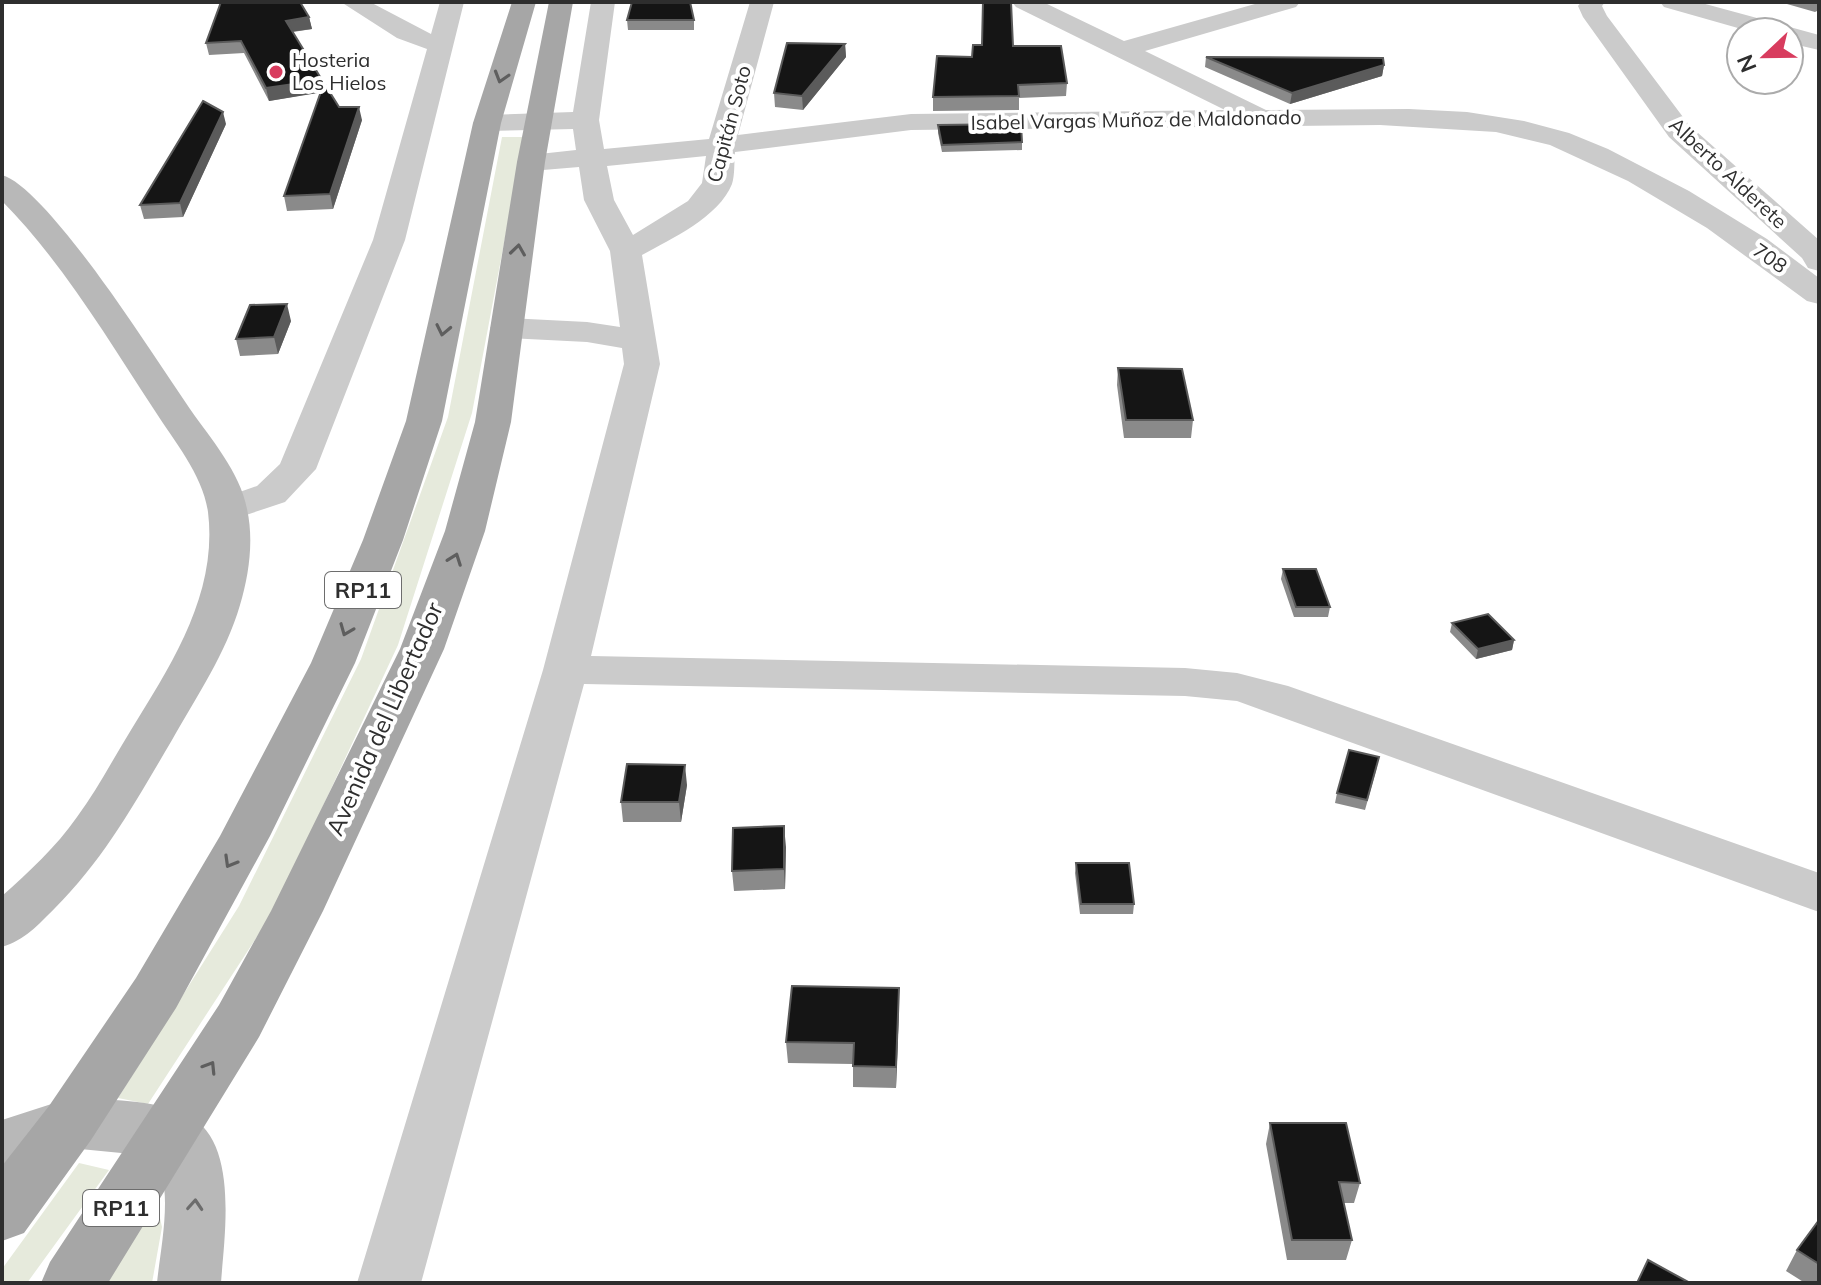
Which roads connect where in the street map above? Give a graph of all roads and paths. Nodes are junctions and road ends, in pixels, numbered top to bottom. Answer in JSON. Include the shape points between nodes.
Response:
{"nodes":[{"id":1,"x":353,"y":2,"type":"edge"},
{"id":2,"x":452,"y":2,"type":"edge"},
{"id":3,"x":524,"y":2,"type":"edge"},
{"id":4,"x":561,"y":2,"type":"edge"},
{"id":5,"x":603,"y":2,"type":"edge"},
{"id":6,"x":762,"y":2,"type":"edge"},
{"id":7,"x":1024,"y":2,"type":"edge"},
{"id":8,"x":1237,"y":2,"type":"edge"},
{"id":9,"x":1288,"y":2,"type":"edge"},
{"id":10,"x":1593,"y":2,"type":"edge"},
{"id":11,"x":1672,"y":2,"type":"edge"},
{"id":12,"x":1725,"y":17,"type":"edge"},
{"id":13,"x":1116,"y":45,"type":"junction"},
{"id":14,"x":441,"y":46,"type":"junction"},
{"id":15,"x":1261,"y":118,"type":"junction"},
{"id":16,"x":585,"y":120,"type":"junction"},
{"id":17,"x":538,"y":121,"type":"junction"},
{"id":18,"x":487,"y":123,"type":"junction"},
{"id":19,"x":721,"y":146,"type":"junction"},
{"id":20,"x":590,"y":156,"type":"junction"},
{"id":21,"x":531,"y":162,"type":"junction"},
{"id":22,"x":2,"y":184,"type":"edge"},
{"id":23,"x":1721,"y":224,"type":"joint"},
{"id":24,"x":626,"y":251,"type":"junction"},
{"id":25,"x":1810,"y":267,"type":"edge"},
{"id":26,"x":1819,"y":294,"type":"edge"},
{"id":27,"x":507,"y":328,"type":"junction"},
{"id":28,"x":639,"y":341,"type":"junction"},
{"id":29,"x":228,"y":509,"type":"junction"},
{"id":30,"x":565,"y":670,"type":"junction"},
{"id":31,"x":1819,"y":893,"type":"edge"},
{"id":32,"x":2,"y":927,"type":"edge"},
{"id":33,"x":70,"y":1123,"type":"junction"},
{"id":34,"x":169,"y":1134,"type":"junction"},
{"id":35,"x":2,"y":1145,"type":"edge"},
{"id":36,"x":2,"y":1214,"type":"edge"},
{"id":37,"x":73,"y":1283,"type":"edge"},
{"id":38,"x":189,"y":1283,"type":"edge"},
{"id":39,"x":389,"y":1283,"type":"edge"}],
"edges":[{"from":1,"to":14,"type":"street","via":[[406,33]]},
{"from":2,"to":14,"type":"street"},
{"from":3,"to":18,"type":"main road","number":"RP11","one_way":true},
{"from":4,"to":17,"type":"main road","name":"Avenida del Libertador","number":"RP11"},
{"from":5,"to":16,"type":"street"},
{"from":6,"to":19,"type":"street","name":"Capitán Soto"},
{"from":7,"to":13,"type":"street"},
{"from":8,"to":13,"type":"street","via":[[1202,8]]},
{"from":9,"to":13,"type":"street"},
{"from":10,"to":25,"type":"street","name":"Alberto Alderete","via":[[1595,17],[1679,131],[1816,254]]},
{"from":11,"to":12,"type":"street"},
{"from":13,"to":15,"type":"street"},
{"from":14,"to":29,"type":"street","via":[[389,240],[297,469],[271,494]]},
{"from":15,"to":19,"type":"street","name":"Isabel Vargas Muñoz de Maldonado","via":[[911,122]]},
{"from":15,"to":23,"type":"street","name":"Isabel Vargas Muñoz de Maldonado","via":[[1446,118],[1527,129],[1604,159]]},
{"from":16,"to":17,"type":"street"},
{"from":16,"to":20,"type":"street"},
{"from":17,"to":18,"type":"street"},
{"from":17,"to":21,"type":"main road","name":"Avenida del Libertador","number":"RP11"},
{"from":18,"to":33,"type":"main road","number":"RP11","one_way":true,"via":[[424,421],[333,663],[245,836],[156,993]]},
{"from":19,"to":20,"type":"street","name":"Isabel Vargas Muñoz de Maldonado"},
{"from":19,"to":24,"type":"street","name":"Capitán Soto","via":[[717,184],[699,207]]},
{"from":20,"to":21,"type":"street","name":"Isabel Vargas Muñoz de Maldonado"},
{"from":20,"to":24,"type":"street","via":[[599,200]]},
{"from":27,"to":21,"type":"main road","name":"Avenida del Libertador","number":"RP11","one_way":true},
{"from":22,"to":29,"type":"street","via":[[79,267],[202,455]]},
{"from":23,"to":25,"type":"street","name":"708"},
{"from":24,"to":28,"type":"street"},
{"from":25,"to":26,"type":"street","name":"708"},
{"from":27,"to":28,"type":"street"},
{"from":34,"to":27,"type":"main road","name":"Avenida del Libertador","number":"RP11","one_way":true,"via":[[239,1021],[297,911],[422,649],[465,531],[493,422]]},
{"from":28,"to":30,"type":"street","via":[[642,364]]},
{"from":29,"to":32,"type":"street","via":[[229,551],[207,642],[87,839]]},
{"from":30,"to":31,"type":"street","via":[[1237,687]]},
{"from":30,"to":39,"type":"street"},
{"from":33,"to":34,"type":"street"},
{"from":33,"to":35,"type":"street"},
{"from":33,"to":36,"type":"main road","number":"RP11"},
{"from":34,"to":37,"type":"main road","name":"Avenida del Libertador","number":"RP11"},
{"from":38,"to":34,"type":"street","one_way":true,"via":[[196,1186],[186,1151]]}]}
